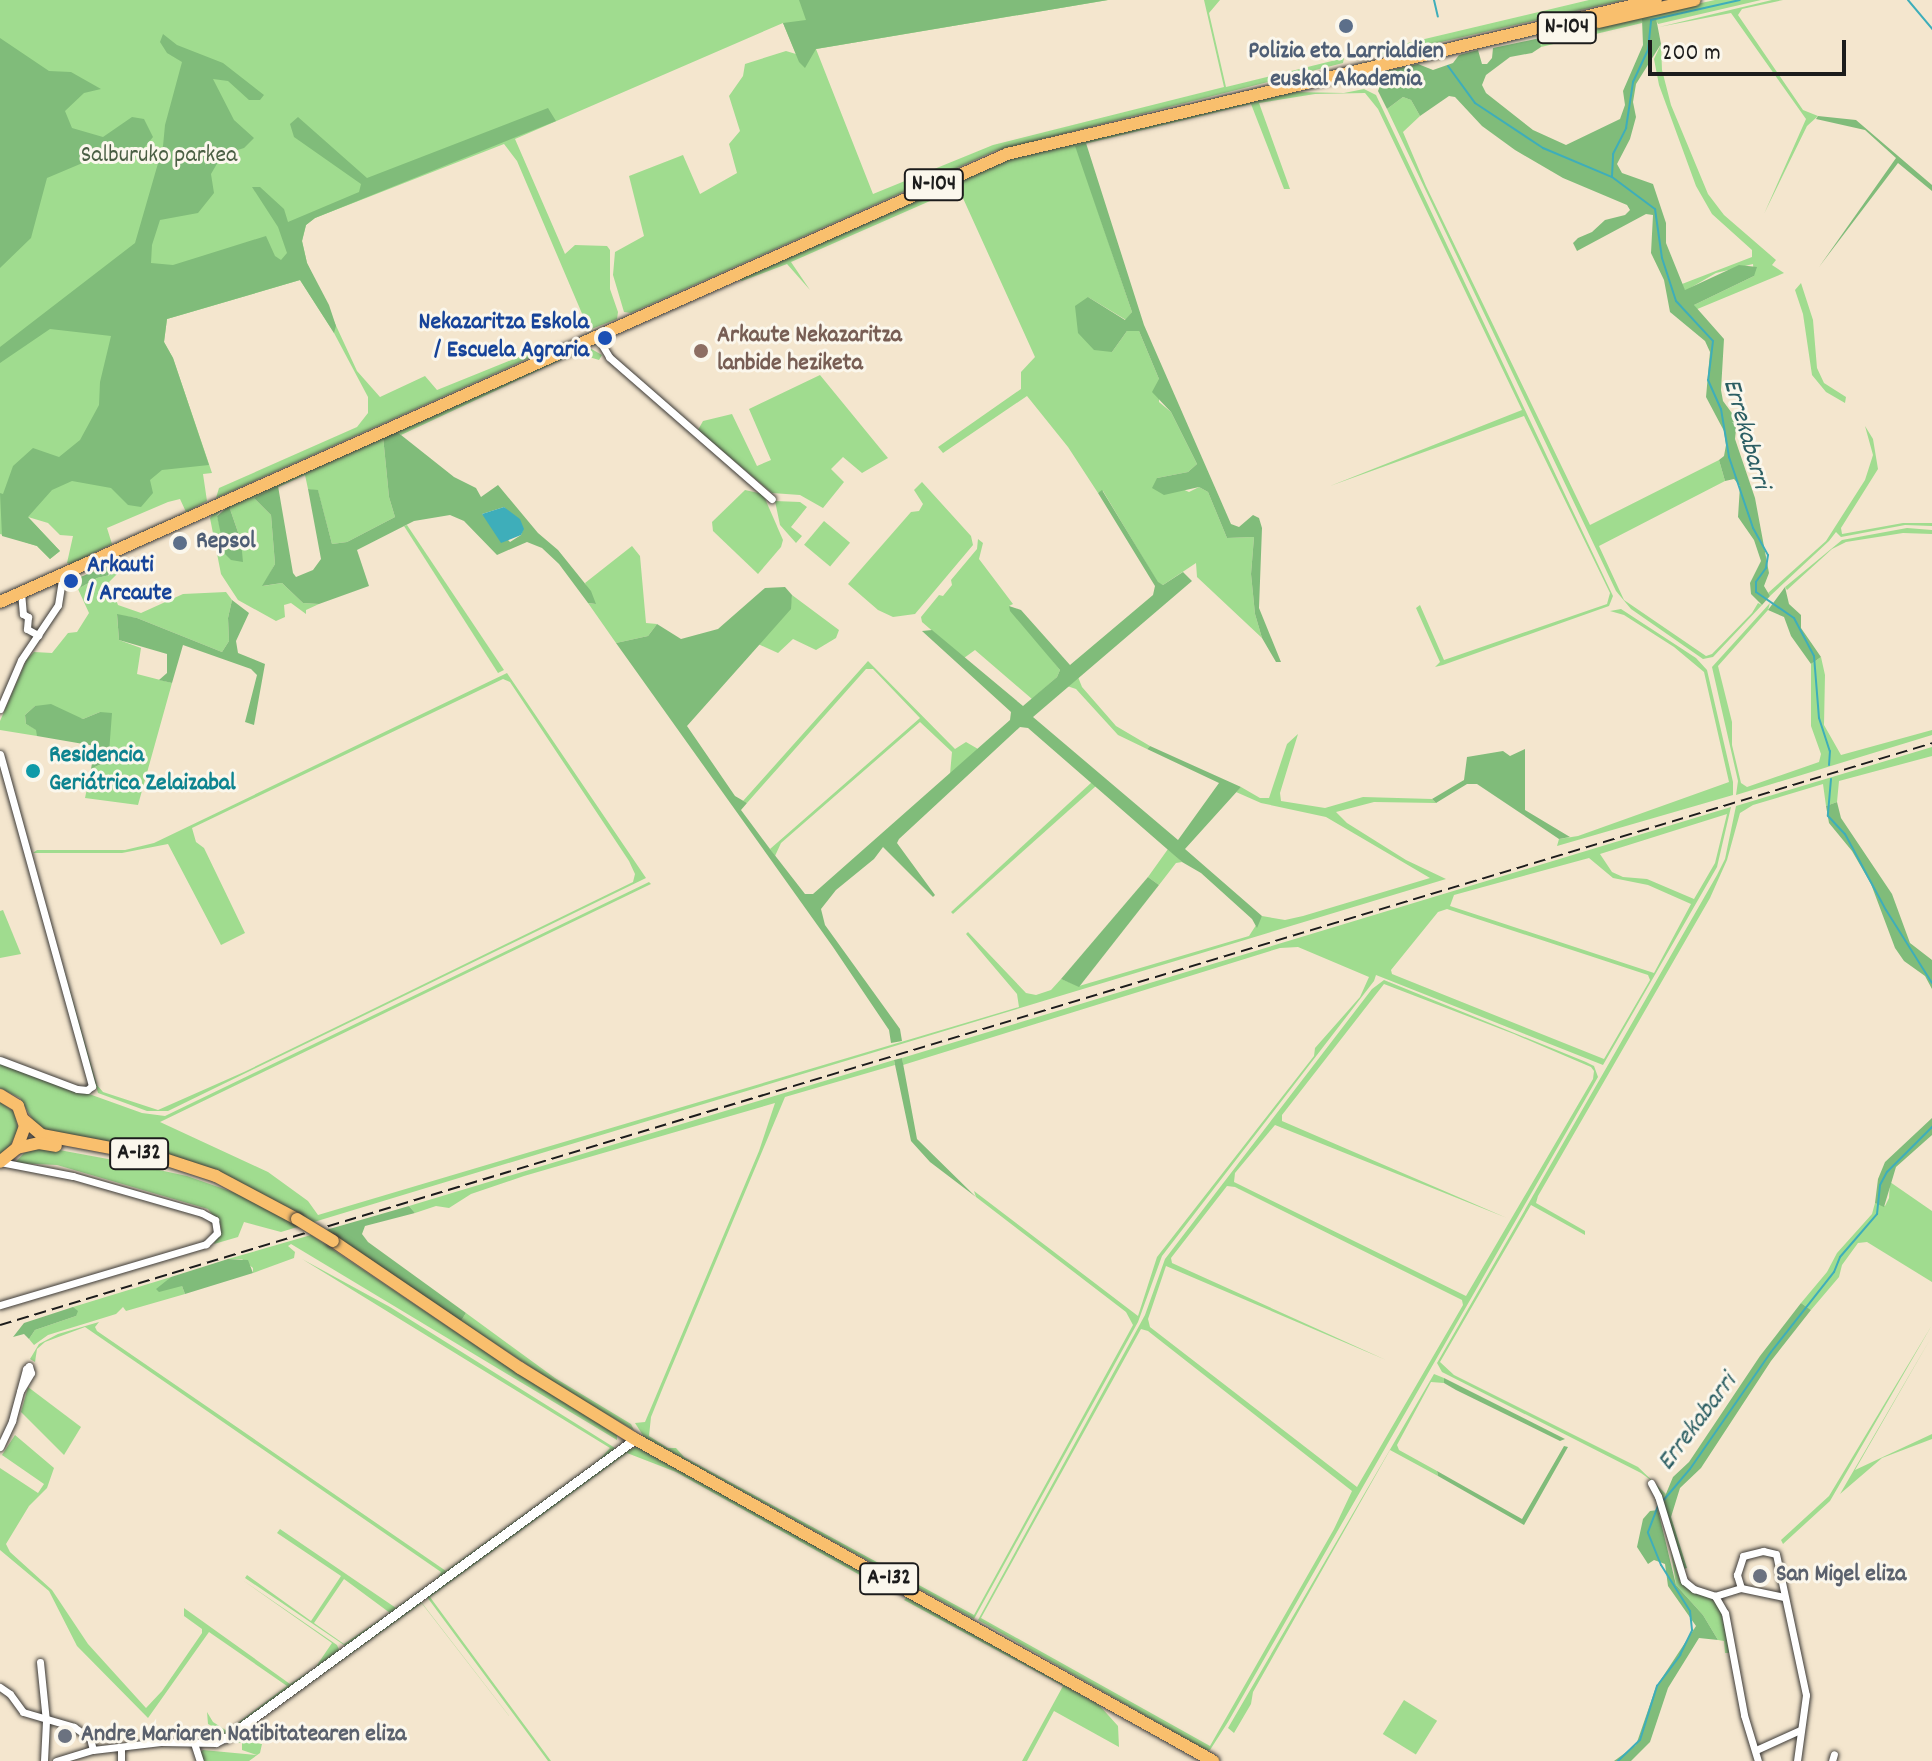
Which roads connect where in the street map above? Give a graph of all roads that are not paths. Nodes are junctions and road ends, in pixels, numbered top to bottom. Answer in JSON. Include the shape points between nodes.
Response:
{"nodes":[{"id":1,"x":1656,"y":0,"type":"edge"},
{"id":2,"x":1695,"y":0,"type":"edge"},
{"id":3,"x":1438,"y":53,"type":"junction"},
{"id":4,"x":596,"y":335,"type":"junction"},
{"id":5,"x":772,"y":499,"type":"dead end"},
{"id":6,"x":63,"y":573,"type":"junction"},
{"id":7,"x":21,"y":592,"type":"junction"},
{"id":8,"x":0,"y":602,"type":"edge"},
{"id":9,"x":38,"y":635,"type":"junction"},
{"id":10,"x":0,"y":709,"type":"edge"},
{"id":11,"x":0,"y":754,"type":"edge"},
{"id":12,"x":0,"y":1060,"type":"edge"},
{"id":13,"x":0,"y":1095,"type":"edge"},
{"id":14,"x":24,"y":1120,"type":"junction"},
{"id":15,"x":17,"y":1148,"type":"junction"},
{"id":16,"x":0,"y":1162,"type":"edge"},
{"id":17,"x":253,"y":1195,"type":"junction"},
{"id":18,"x":0,"y":1305,"type":"edge"},
{"id":19,"x":20,"y":1391,"type":"dead end"},
{"id":20,"x":635,"y":1439,"type":"junction"},
{"id":21,"x":0,"y":1447,"type":"edge"},
{"id":22,"x":1651,"y":1483,"type":"dead end"},
{"id":23,"x":1741,"y":1588,"type":"junction"},
{"id":24,"x":1715,"y":1596,"type":"junction"},
{"id":25,"x":1784,"y":1597,"type":"junction"},
{"id":26,"x":40,"y":1662,"type":"dead end"},
{"id":27,"x":0,"y":1687,"type":"edge"},
{"id":28,"x":46,"y":1721,"type":"junction"},
{"id":29,"x":1800,"y":1730,"type":"junction"},
{"id":30,"x":226,"y":1738,"type":"joint"},
{"id":31,"x":194,"y":1743,"type":"junction"},
{"id":32,"x":121,"y":1747,"type":"junction"},
{"id":33,"x":93,"y":1750,"type":"junction"},
{"id":34,"x":1756,"y":1750,"type":"junction"},
{"id":35,"x":72,"y":1759,"type":"edge"},
{"id":36,"x":44,"y":1761,"type":"edge"},
{"id":37,"x":56,"y":1761,"type":"edge"},
{"id":38,"x":121,"y":1761,"type":"edge"},
{"id":39,"x":200,"y":1761,"type":"edge"},
{"id":40,"x":1213,"y":1761,"type":"edge"},
{"id":41,"x":1758,"y":1761,"type":"edge"},
{"id":42,"x":1797,"y":1761,"type":"edge"}],
"edges":[{"from":1,"to":3,"type":"main road","number":"N-104"},
{"from":2,"to":3,"type":"main road","number":"N-104"},
{"from":3,"to":4,"type":"main road","number":"N-104","via":[[1007,154]]},
{"from":4,"to":5,"type":"street","via":[[609,357]]},
{"from":4,"to":6,"type":"main road","number":"N-104"},
{"from":6,"to":7,"type":"main road","number":"N-104"},
{"from":6,"to":9,"type":"street","via":[[58,605]]},
{"from":7,"to":8,"type":"main road","number":"N-104"},
{"from":7,"to":9,"type":"street","via":[[27,629]]},
{"from":9,"to":10,"type":"street"},
{"from":11,"to":12,"type":"street","via":[[92,1086],[77,1089]]},
{"from":13,"to":14,"type":"main road","via":[[14,1101]]},
{"from":14,"to":15,"type":"main road"},
{"from":14,"to":17,"type":"main road","number":"A-132","via":[[42,1135],[179,1163]]},
{"from":15,"to":16,"type":"main road"},
{"from":15,"to":17,"type":"main road","number":"A-132","via":[[45,1144],[142,1163]]},
{"from":16,"to":18,"type":"street","via":[[73,1176],[202,1213],[215,1220],[217,1233],[206,1244]]},
{"from":17,"to":20,"type":"main road","number":"A-132","bridge":true,"via":[[333,1241]]},
{"from":19,"to":21,"type":"street"},
{"from":20,"to":30,"type":"street"},
{"from":20,"to":40,"type":"main road","number":"A-132"},
{"from":22,"to":24,"type":"street","via":[[1684,1581]]},
{"from":23,"to":24,"type":"street"},
{"from":23,"to":25,"type":"street"},
{"from":23,"to":25,"type":"street","via":[[1737,1575],[1743,1556],[1763,1551],[1776,1554]]},
{"from":24,"to":34,"type":"street","via":[[1725,1613]]},
{"from":25,"to":29,"type":"street","via":[[1806,1695]]},
{"from":26,"to":28,"type":"street"},
{"from":27,"to":28,"type":"street","via":[[23,1712]]},
{"from":28,"to":33,"type":"street","via":[[74,1727],[90,1738]]},
{"from":28,"to":36,"type":"street"},
{"from":29,"to":34,"type":"street"},
{"from":29,"to":42,"type":"street"},
{"from":30,"to":31,"type":"street"},
{"from":31,"to":32,"type":"street"},
{"from":31,"to":39,"type":"street"},
{"from":32,"to":33,"type":"street"},
{"from":32,"to":38,"type":"street"},
{"from":33,"to":35,"type":"street"},
{"from":34,"to":41,"type":"street"},
{"from":35,"to":37,"type":"street"}]}
